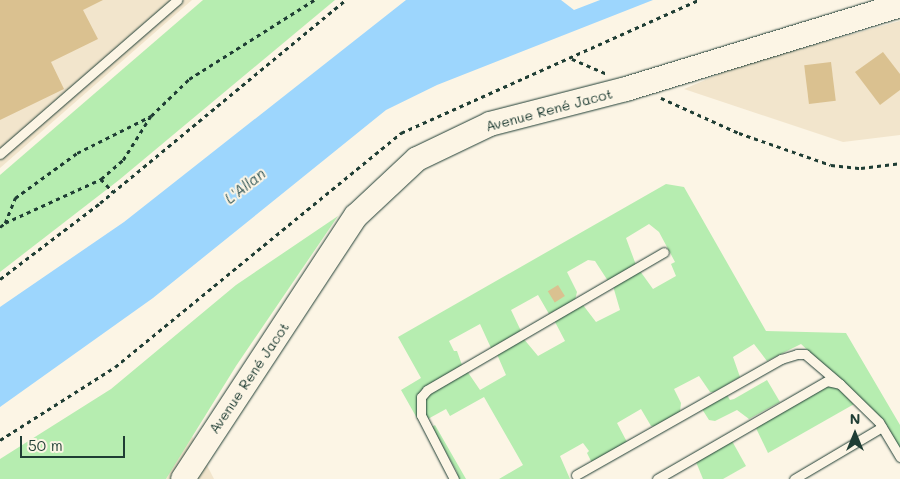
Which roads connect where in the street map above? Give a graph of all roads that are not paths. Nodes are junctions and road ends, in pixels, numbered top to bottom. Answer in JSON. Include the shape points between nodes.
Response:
{"nodes":[{"id":1,"x":177,"y":0,"type":"edge"},
{"id":2,"x":900,"y":5,"type":"edge"},
{"id":3,"x":0,"y":154,"type":"edge"},
{"id":4,"x":664,"y":252,"type":"dead end"},
{"id":5,"x":840,"y":384,"type":"junction"},
{"id":6,"x":882,"y":428,"type":"junction"},
{"id":7,"x":900,"y":457,"type":"edge"},
{"id":8,"x":576,"y":475,"type":"dead end"},
{"id":9,"x":183,"y":479,"type":"edge"},
{"id":10,"x":454,"y":479,"type":"edge"},
{"id":11,"x":657,"y":479,"type":"edge"},
{"id":12,"x":794,"y":479,"type":"edge"}],
"edges":[{"from":1,"to":3,"type":"lane"},
{"from":2,"to":9,"type":"main road","name":"Avenue René Jacot","via":[[626,89],[490,124],[417,159],[356,216]]},
{"from":4,"to":10,"type":"lane","via":[[427,390],[421,397],[421,415]]},
{"from":5,"to":6,"type":"lane"},
{"from":5,"to":8,"type":"lane","via":[[805,354],[781,359]]},
{"from":5,"to":11,"type":"lane","via":[[827,381]]},
{"from":6,"to":7,"type":"lane"},
{"from":6,"to":12,"type":"lane"}]}
